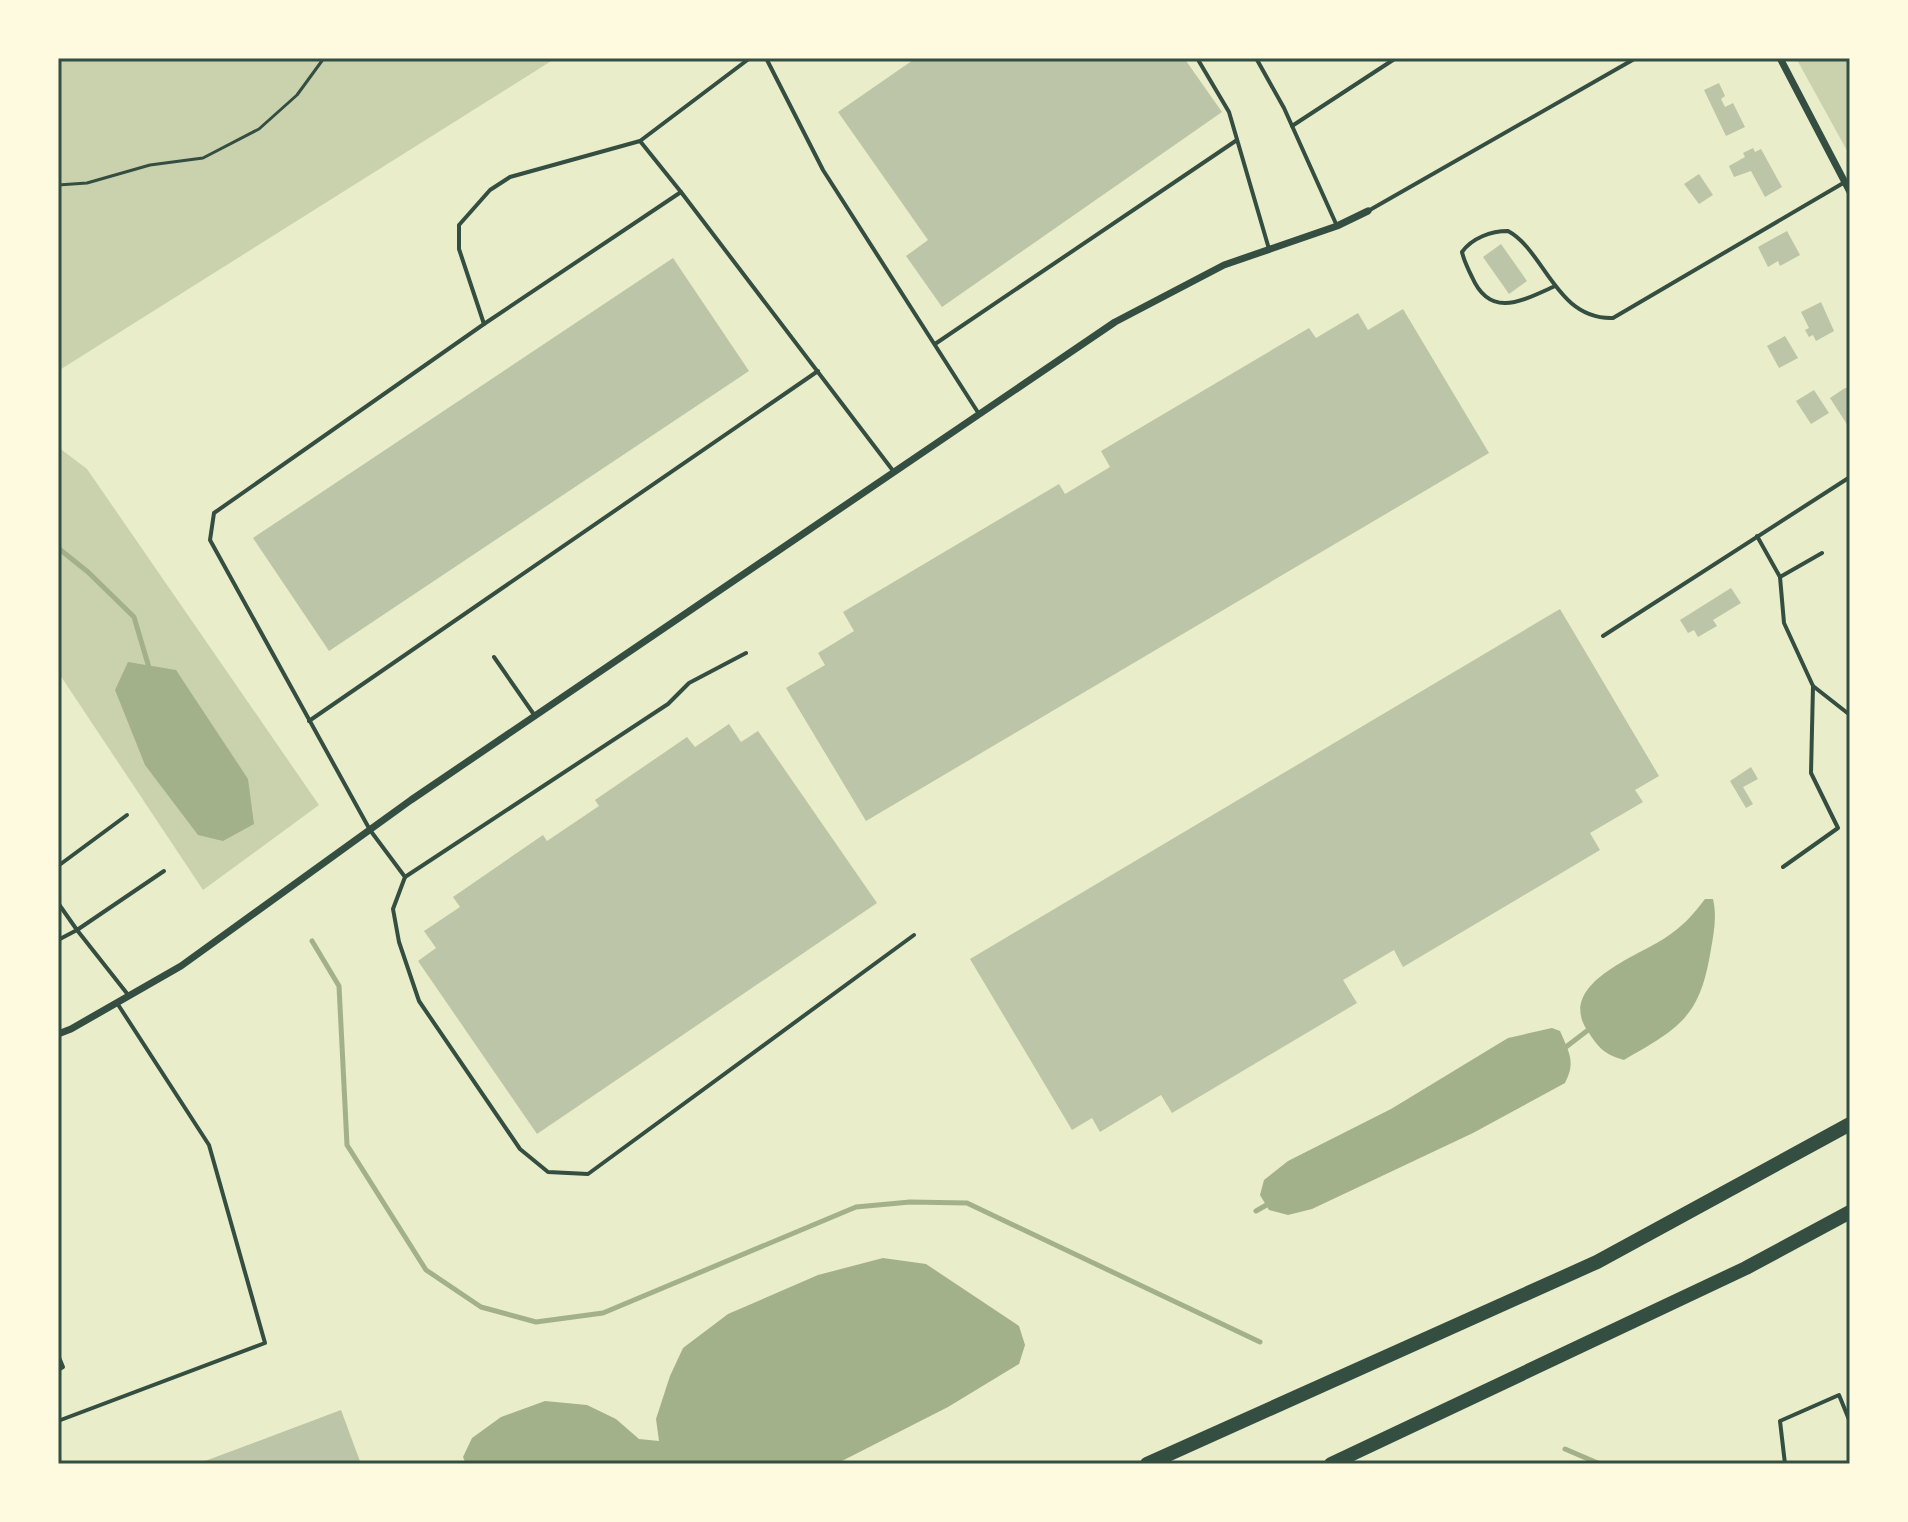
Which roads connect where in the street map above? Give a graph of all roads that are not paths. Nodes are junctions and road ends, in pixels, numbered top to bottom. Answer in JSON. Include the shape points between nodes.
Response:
{"nodes":[{"id":1,"x":750,"y":58,"type":"edge"},
{"id":2,"x":766,"y":58,"type":"edge"},
{"id":3,"x":1197,"y":58,"type":"edge"},
{"id":4,"x":1256,"y":58,"type":"edge"},
{"id":5,"x":1396,"y":58,"type":"edge"},
{"id":6,"x":1636,"y":58,"type":"edge"},
{"id":7,"x":1780,"y":58,"type":"edge"},
{"id":8,"x":1292,"y":126,"type":"junction"},
{"id":9,"x":1237,"y":140,"type":"junction"},
{"id":10,"x":640,"y":141,"type":"junction"},
{"id":11,"x":1845,"y":182,"type":"junction"},
{"id":12,"x":681,"y":192,"type":"junction"},
{"id":13,"x":1850,"y":192,"type":"edge"},
{"id":14,"x":1368,"y":211,"type":"joint"},
{"id":15,"x":1337,"y":226,"type":"junction"},
{"id":16,"x":1269,"y":250,"type":"junction"},
{"id":17,"x":1553,"y":287,"type":"junction"},
{"id":18,"x":484,"y":324,"type":"junction"},
{"id":19,"x":935,"y":344,"type":"junction"},
{"id":20,"x":818,"y":371,"type":"junction"},
{"id":21,"x":979,"y":414,"type":"junction"},
{"id":22,"x":894,"y":472,"type":"junction"},
{"id":23,"x":1850,"y":477,"type":"edge"},
{"id":24,"x":1757,"y":536,"type":"junction"},
{"id":25,"x":1822,"y":553,"type":"dead end"},
{"id":26,"x":1780,"y":577,"type":"junction"},
{"id":27,"x":1603,"y":636,"type":"dead end"},
{"id":28,"x":746,"y":653,"type":"dead end"},
{"id":29,"x":494,"y":657,"type":"dead end"},
{"id":30,"x":1813,"y":686,"type":"junction"},
{"id":31,"x":1850,"y":715,"type":"edge"},
{"id":32,"x":535,"y":716,"type":"junction"},
{"id":33,"x":309,"y":721,"type":"junction"},
{"id":34,"x":127,"y":815,"type":"dead end"},
{"id":35,"x":370,"y":830,"type":"junction"},
{"id":36,"x":58,"y":866,"type":"edge"},
{"id":37,"x":1783,"y":867,"type":"dead end"},
{"id":38,"x":164,"y":871,"type":"dead end"},
{"id":39,"x":405,"y":877,"type":"junction"},
{"id":40,"x":58,"y":903,"type":"edge"},
{"id":41,"x":77,"y":930,"type":"junction"},
{"id":42,"x":914,"y":935,"type":"dead end"},
{"id":43,"x":58,"y":940,"type":"edge"},
{"id":44,"x":129,"y":996,"type":"junction"},
{"id":45,"x":117,"y":1003,"type":"junction"},
{"id":46,"x":58,"y":1034,"type":"edge"},
{"id":47,"x":1850,"y":1124,"type":"edge"},
{"id":48,"x":1850,"y":1212,"type":"edge"},
{"id":49,"x":58,"y":1355,"type":"edge"},
{"id":50,"x":58,"y":1370,"type":"edge"},
{"id":51,"x":58,"y":1421,"type":"edge"},
{"id":52,"x":1850,"y":1422,"type":"edge"},
{"id":53,"x":1147,"y":1464,"type":"edge"},
{"id":54,"x":1331,"y":1464,"type":"edge"},
{"id":55,"x":1785,"y":1464,"type":"edge"}],
"edges":[{"from":1,"to":10,"type":"lane"},
{"from":2,"to":19,"type":"lane","via":[[823,170]]},
{"from":3,"to":9,"type":"lane","via":[[1229,112]]},
{"from":4,"to":8,"type":"lane"},
{"from":5,"to":8,"type":"lane"},
{"from":6,"to":14,"type":"lane"},
{"from":7,"to":11,"type":"street"},
{"from":8,"to":15,"type":"lane"},
{"from":9,"to":16,"type":"lane"},
{"from":9,"to":19,"type":"lane"},
{"from":10,"to":12,"type":"lane"},
{"from":10,"to":18,"type":"lane","via":[[510,177],[490,190],[459,225],[459,249]]},
{"from":11,"to":13,"type":"street"},
{"from":11,"to":17,"type":"lane","via":[[1613,318],[1583,311]]},
{"from":12,"to":18,"type":"lane"},
{"from":12,"to":20,"type":"lane"},
{"from":14,"to":15,"type":"street"},
{"from":15,"to":16,"type":"street"},
{"from":16,"to":21,"type":"street","via":[[1224,265],[1115,322]]},
{"from":17,"to":17,"type":"lane","via":[[1513,302],[1490,302],[1478,290],[1462,252],[1469,243],[1508,231],[1526,246]]},
{"from":18,"to":33,"type":"lane","via":[[214,513],[210,540]]},
{"from":19,"to":21,"type":"lane"},
{"from":20,"to":22,"type":"lane"},
{"from":20,"to":33,"type":"lane"},
{"from":21,"to":22,"type":"street"},
{"from":22,"to":32,"type":"street"},
{"from":23,"to":24,"type":"lane"},
{"from":24,"to":26,"type":"lane"},
{"from":24,"to":27,"type":"lane"},
{"from":25,"to":26,"type":"lane"},
{"from":26,"to":30,"type":"lane","via":[[1784,623]]},
{"from":28,"to":39,"type":"lane","via":[[689,683],[668,704]]},
{"from":29,"to":32,"type":"lane"},
{"from":30,"to":31,"type":"lane"},
{"from":30,"to":37,"type":"lane","via":[[1811,773],[1838,828]]},
{"from":32,"to":35,"type":"street"},
{"from":33,"to":35,"type":"lane"},
{"from":34,"to":36,"type":"lane"},
{"from":35,"to":39,"type":"lane"},
{"from":35,"to":44,"type":"street","via":[[181,966]]},
{"from":38,"to":41,"type":"lane"},
{"from":39,"to":42,"type":"lane","via":[[393,909],[419,1001],[520,1149],[548,1172],[588,1174]]},
{"from":40,"to":41,"type":"lane"},
{"from":41,"to":43,"type":"lane"},
{"from":41,"to":44,"type":"lane"},
{"from":44,"to":45,"type":"street"},
{"from":45,"to":46,"type":"street"},
{"from":45,"to":51,"type":"lane","via":[[209,1145],[265,1343]]},
{"from":47,"to":53,"type":"highway","via":[[1597,1262]]},
{"from":48,"to":54,"type":"highway","via":[[1746,1268]]},
{"from":49,"to":50,"type":"lane","via":[[63,1367]]},
{"from":52,"to":55,"type":"lane","via":[[1839,1395],[1780,1421]]}]}
